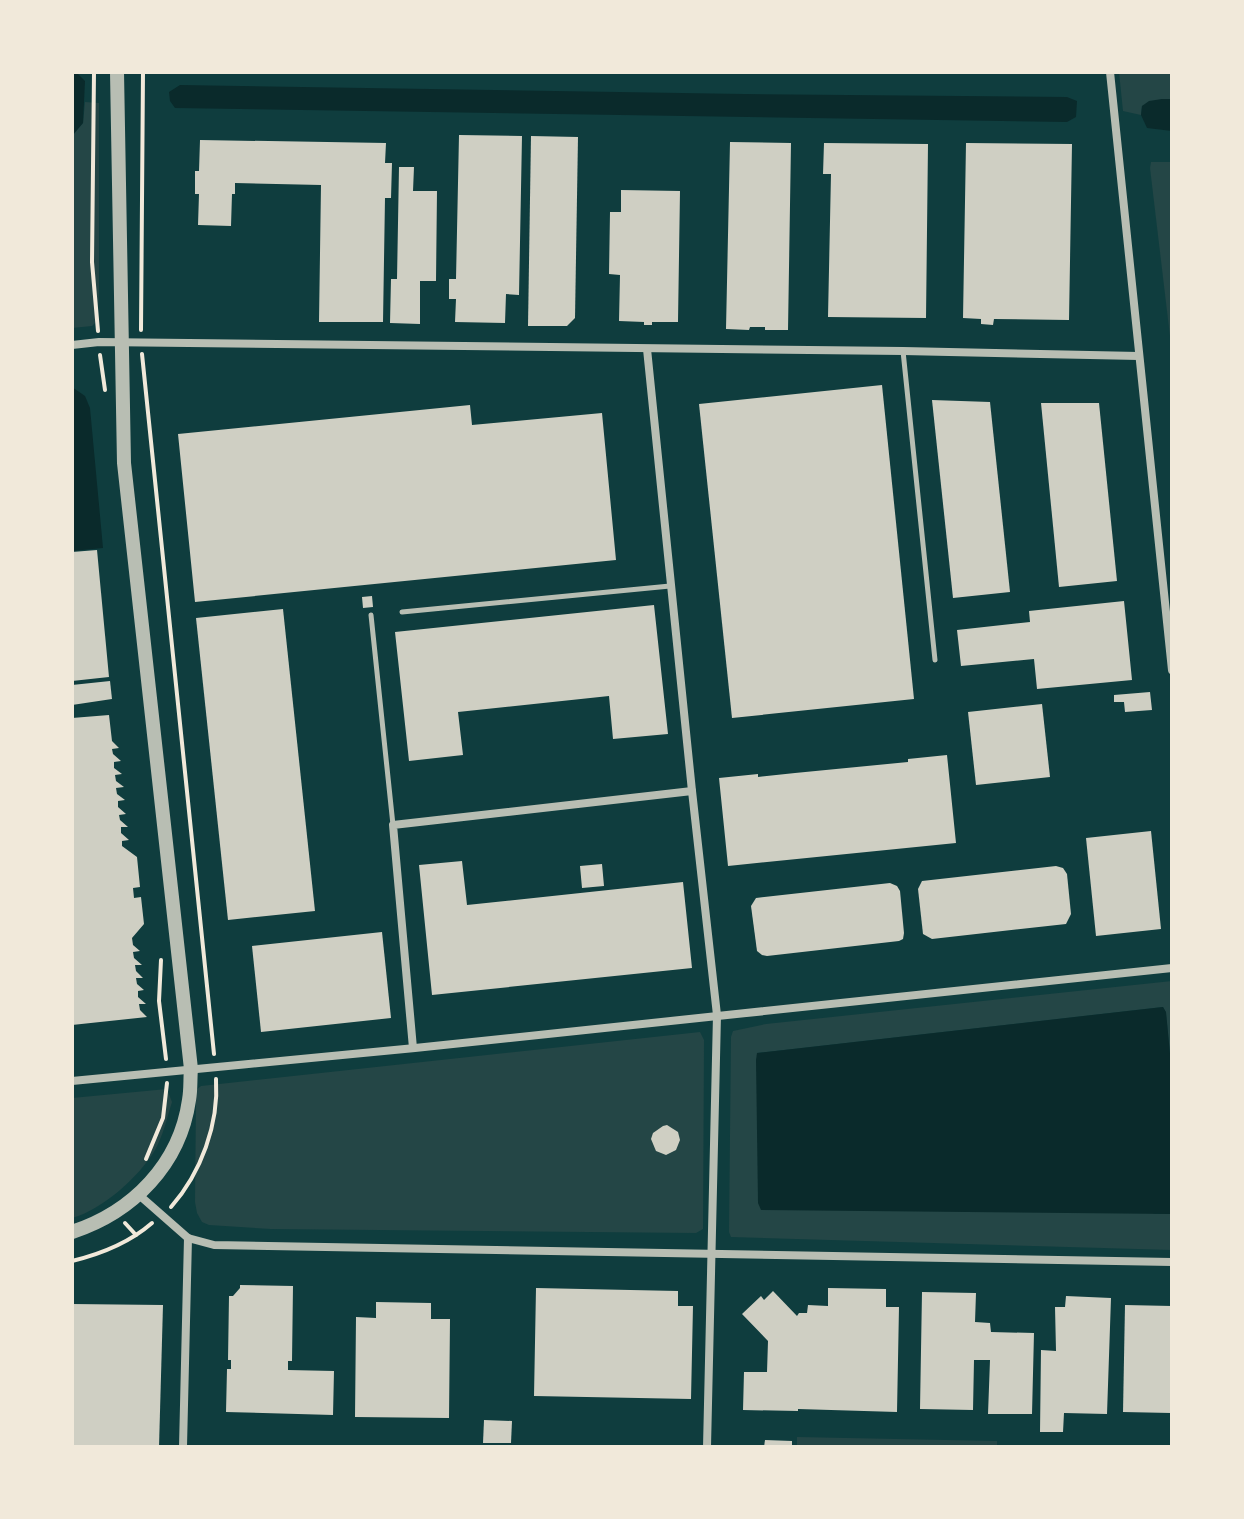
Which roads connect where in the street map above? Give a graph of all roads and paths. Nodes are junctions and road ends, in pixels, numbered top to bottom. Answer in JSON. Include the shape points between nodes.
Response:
{"nodes":[{"id":1,"x":117,"y":72,"type":"edge"},
{"id":2,"x":143,"y":72,"type":"edge"},
{"id":3,"x":1110,"y":72,"type":"edge"},
{"id":4,"x":121,"y":343,"type":"junction"},
{"id":5,"x":141,"y":343,"type":"junction"},
{"id":6,"x":72,"y":345,"type":"edge"},
{"id":7,"x":647,"y":349,"type":"junction"},
{"id":8,"x":903,"y":351,"type":"junction"},
{"id":9,"x":1139,"y":356,"type":"junction"},
{"id":10,"x":671,"y":586,"type":"junction"},
{"id":11,"x":402,"y":612,"type":"dead end"},
{"id":12,"x":371,"y":615,"type":"dead end"},
{"id":13,"x":935,"y":660,"type":"dead end"},
{"id":14,"x":1172,"y":670,"type":"edge"},
{"id":15,"x":692,"y":791,"type":"junction"},
{"id":16,"x":393,"y":825,"type":"junction"},
{"id":17,"x":1172,"y":968,"type":"edge"},
{"id":18,"x":717,"y":1015,"type":"junction"},
{"id":19,"x":413,"y":1048,"type":"junction"},
{"id":20,"x":215,"y":1066,"type":"junction"},
{"id":21,"x":191,"y":1069,"type":"junction"},
{"id":22,"x":168,"y":1071,"type":"junction"},
{"id":23,"x":72,"y":1081,"type":"edge"},
{"id":24,"x":144,"y":1162,"type":"dead end"},
{"id":25,"x":139,"y":1195,"type":"junction"},
{"id":26,"x":161,"y":1216,"type":"junction"},
{"id":27,"x":72,"y":1232,"type":"edge"},
{"id":28,"x":188,"y":1238,"type":"junction"},
{"id":29,"x":712,"y":1254,"type":"junction"},
{"id":30,"x":72,"y":1261,"type":"edge"},
{"id":31,"x":1172,"y":1262,"type":"edge"},
{"id":32,"x":183,"y":1447,"type":"edge"},
{"id":33,"x":707,"y":1447,"type":"edge"}],
"edges":[{"from":1,"to":4,"type":"street"},
{"from":2,"to":5,"type":"path"},
{"from":3,"to":9,"type":"street"},
{"from":4,"to":5,"type":"street"},
{"from":4,"to":6,"type":"street"},
{"from":4,"to":21,"type":"street","via":[[124,463]]},
{"from":5,"to":7,"type":"street"},
{"from":5,"to":20,"type":"path"},
{"from":7,"to":8,"type":"street"},
{"from":7,"to":10,"type":"street"},
{"from":8,"to":9,"type":"street"},
{"from":8,"to":13,"type":"lane"},
{"from":9,"to":14,"type":"street"},
{"from":10,"to":11,"type":"lane"},
{"from":10,"to":15,"type":"street"},
{"from":12,"to":16,"type":"lane"},
{"from":15,"to":16,"type":"street"},
{"from":15,"to":18,"type":"street"},
{"from":16,"to":19,"type":"street"},
{"from":17,"to":18,"type":"street"},
{"from":18,"to":19,"type":"street"},
{"from":18,"to":29,"type":"street"},
{"from":19,"to":20,"type":"street"},
{"from":20,"to":21,"type":"street"},
{"from":20,"to":26,"type":"path","via":[[217,1098],[201,1158]]},
{"from":21,"to":22,"type":"street"},
{"from":21,"to":25,"type":"street","via":[[181,1130],[160,1173]]},
{"from":22,"to":23,"type":"street"},
{"from":22,"to":24,"type":"path","via":[[163,1118]]},
{"from":25,"to":26,"type":"street"},
{"from":25,"to":27,"type":"street"},
{"from":26,"to":28,"type":"street"},
{"from":26,"to":30,"type":"path","via":[[116,1246]]},
{"from":28,"to":29,"type":"street","via":[[214,1245]]},
{"from":28,"to":32,"type":"street"},
{"from":29,"to":31,"type":"street"},
{"from":29,"to":33,"type":"street"}]}
